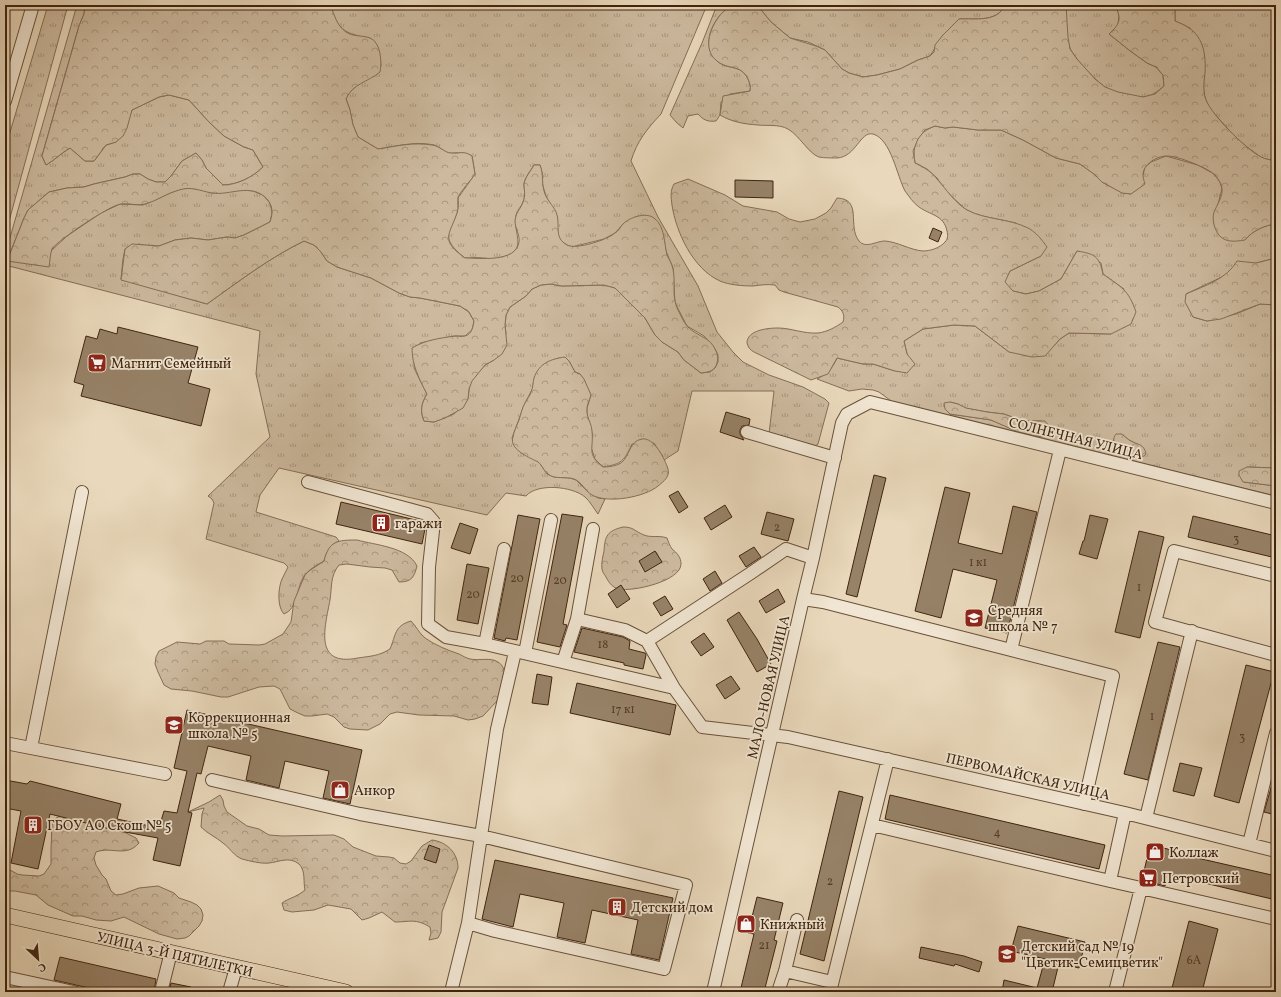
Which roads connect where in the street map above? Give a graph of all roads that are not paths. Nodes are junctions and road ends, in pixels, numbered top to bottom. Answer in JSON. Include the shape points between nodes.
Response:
{"nodes":[{"id":1,"x":32,"y":5,"type":"edge"},
{"id":2,"x":10,"y":66,"type":"edge"},
{"id":3,"x":5,"y":101,"type":"edge"},
{"id":4,"x":870,"y":402,"type":"joint"},
{"id":5,"x":747,"y":432,"type":"dead end"},
{"id":6,"x":1060,"y":450,"type":"junction"},
{"id":7,"x":835,"y":458,"type":"junction"},
{"id":8,"x":308,"y":482,"type":"dead end"},
{"id":9,"x":82,"y":492,"type":"dead end"},
{"id":10,"x":1276,"y":503,"type":"edge"},
{"id":11,"x":551,"y":520,"type":"dead end"},
{"id":12,"x":593,"y":529,"type":"dead end"},
{"id":13,"x":504,"y":549,"type":"dead end"},
{"id":14,"x":813,"y":558,"type":"junction"},
{"id":15,"x":1276,"y":576,"type":"edge"},
{"id":16,"x":803,"y":599,"type":"junction"},
{"id":17,"x":577,"y":619,"type":"junction"},
{"id":18,"x":1192,"y":631,"type":"junction"},
{"id":19,"x":647,"y":641,"type":"junction"},
{"id":20,"x":485,"y":644,"type":"junction"},
{"id":21,"x":1011,"y":650,"type":"junction"},
{"id":22,"x":520,"y":653,"type":"junction"},
{"id":23,"x":1276,"y":656,"type":"edge"},
{"id":24,"x":563,"y":662,"type":"junction"},
{"id":25,"x":674,"y":688,"type":"junction"},
{"id":26,"x":1276,"y":733,"type":"edge"},
{"id":27,"x":772,"y":734,"type":"junction"},
{"id":28,"x":5,"y":743,"type":"edge"},
{"id":29,"x":31,"y":748,"type":"junction"},
{"id":30,"x":888,"y":759,"type":"junction"},
{"id":31,"x":164,"y":774,"type":"dead end"},
{"id":32,"x":212,"y":780,"type":"dead end"},
{"id":33,"x":1084,"y":804,"type":"junction"},
{"id":34,"x":1125,"y":813,"type":"junction"},
{"id":35,"x":1146,"y":818,"type":"junction"},
{"id":36,"x":872,"y":825,"type":"junction"},
{"id":37,"x":481,"y":836,"type":"junction"},
{"id":38,"x":1248,"y":844,"type":"junction"},
{"id":39,"x":1276,"y":851,"type":"edge"},
{"id":40,"x":1110,"y":880,"type":"junction"},
{"id":41,"x":1141,"y":888,"type":"junction"},
{"id":42,"x":5,"y":915,"type":"edge"},
{"id":43,"x":1276,"y":919,"type":"edge"},
{"id":44,"x":797,"y":920,"type":"dead end"},
{"id":45,"x":468,"y":923,"type":"junction"},
{"id":46,"x":171,"y":952,"type":"junction"},
{"id":47,"x":236,"y":968,"type":"junction"},
{"id":48,"x":785,"y":971,"type":"junction"},
{"id":49,"x":5,"y":977,"type":"edge"},
{"id":50,"x":832,"y":987,"type":"edge"},
{"id":51,"x":74,"y":992,"type":"edge"},
{"id":52,"x":161,"y":992,"type":"edge"},
{"id":53,"x":229,"y":992,"type":"edge"},
{"id":54,"x":346,"y":992,"type":"edge"},
{"id":55,"x":451,"y":992,"type":"edge"},
{"id":56,"x":713,"y":992,"type":"edge"},
{"id":57,"x":778,"y":992,"type":"edge"},
{"id":58,"x":1116,"y":992,"type":"edge"}],
"edges":[{"from":1,"to":2,"type":"street"},
{"from":2,"to":3,"type":"street"},
{"from":4,"to":6,"type":"street","name":"СОЛНЕЧНАЯ УЛИЦА"},
{"from":4,"to":7,"type":"street","name":"МАЛО-НОВАЯ УЛИЦА","via":[[853,410],[844,420]]},
{"from":5,"to":7,"type":"street"},
{"from":6,"to":10,"type":"street","name":"СОЛНЕЧНАЯ УЛИЦА"},
{"from":6,"to":21,"type":"street"},
{"from":7,"to":14,"type":"street","name":"МАЛО-НОВАЯ УЛИЦА"},
{"from":8,"to":20,"type":"street","via":[[427,514],[434,522],[429,567],[428,624],[446,637]]},
{"from":9,"to":29,"type":"street"},
{"from":11,"to":22,"type":"street"},
{"from":12,"to":17,"type":"street"},
{"from":13,"to":20,"type":"street"},
{"from":14,"to":16,"type":"street","name":"МАЛО-НОВАЯ УЛИЦА"},
{"from":14,"to":19,"type":"street","via":[[786,549]]},
{"from":15,"to":18,"type":"street","via":[[1174,551],[1155,622]]},
{"from":16,"to":21,"type":"street"},
{"from":16,"to":27,"type":"street","name":"МАЛО-НОВАЯ УЛИЦА"},
{"from":17,"to":19,"type":"street","via":[[625,630]]},
{"from":17,"to":24,"type":"street"},
{"from":18,"to":23,"type":"street"},
{"from":18,"to":35,"type":"street"},
{"from":19,"to":25,"type":"street","name":"ПЕРВОМАЙСКАЯ УЛИЦА"},
{"from":20,"to":22,"type":"street"},
{"from":21,"to":33,"type":"street","via":[[1113,676]]},
{"from":22,"to":24,"type":"street"},
{"from":22,"to":37,"type":"street","via":[[497,729]]},
{"from":24,"to":25,"type":"street"},
{"from":25,"to":27,"type":"street","name":"ПЕРВОМАЙСКАЯ УЛИЦА","via":[[702,727]]},
{"from":26,"to":38,"type":"street"},
{"from":27,"to":30,"type":"street","name":"ПЕРВОМАЙСКАЯ УЛИЦА"},
{"from":27,"to":56,"type":"street","name":"МАЛО-НОВАЯ УЛИЦА"},
{"from":28,"to":29,"type":"street"},
{"from":29,"to":31,"type":"street"},
{"from":30,"to":33,"type":"street","name":"ПЕРВОМАЙСКАЯ УЛИЦА"},
{"from":30,"to":36,"type":"street"},
{"from":32,"to":37,"type":"street","via":[[360,814]]},
{"from":33,"to":34,"type":"street","name":"ПЕРВОМАЙСКАЯ УЛИЦА"},
{"from":34,"to":35,"type":"street","name":"ПЕРВОМАЙСКАЯ УЛИЦА"},
{"from":34,"to":40,"type":"street"},
{"from":35,"to":38,"type":"street","name":"ПЕРВОМАЙСКАЯ УЛИЦА"},
{"from":36,"to":40,"type":"street"},
{"from":36,"to":50,"type":"street"},
{"from":37,"to":45,"type":"street"},
{"from":37,"to":45,"type":"street","via":[[686,885],[664,969]]},
{"from":38,"to":39,"type":"street","name":"ПЕРВОМАЙСКАЯ УЛИЦА"},
{"from":40,"to":41,"type":"street"},
{"from":41,"to":43,"type":"street"},
{"from":41,"to":58,"type":"street"},
{"from":42,"to":46,"type":"main road","name":"УЛИЦА 3-Й ПЯТИЛЕТКИ"},
{"from":44,"to":48,"type":"street"},
{"from":45,"to":55,"type":"street"},
{"from":46,"to":47,"type":"main road","name":"УЛИЦА 3-Й ПЯТИЛЕТКИ"},
{"from":46,"to":52,"type":"street"},
{"from":47,"to":53,"type":"street"},
{"from":47,"to":54,"type":"main road","name":"УЛИЦА 3-Й ПЯТИЛЕТКИ"},
{"from":48,"to":50,"type":"street"},
{"from":48,"to":57,"type":"street"},
{"from":49,"to":51,"type":"street"}]}
